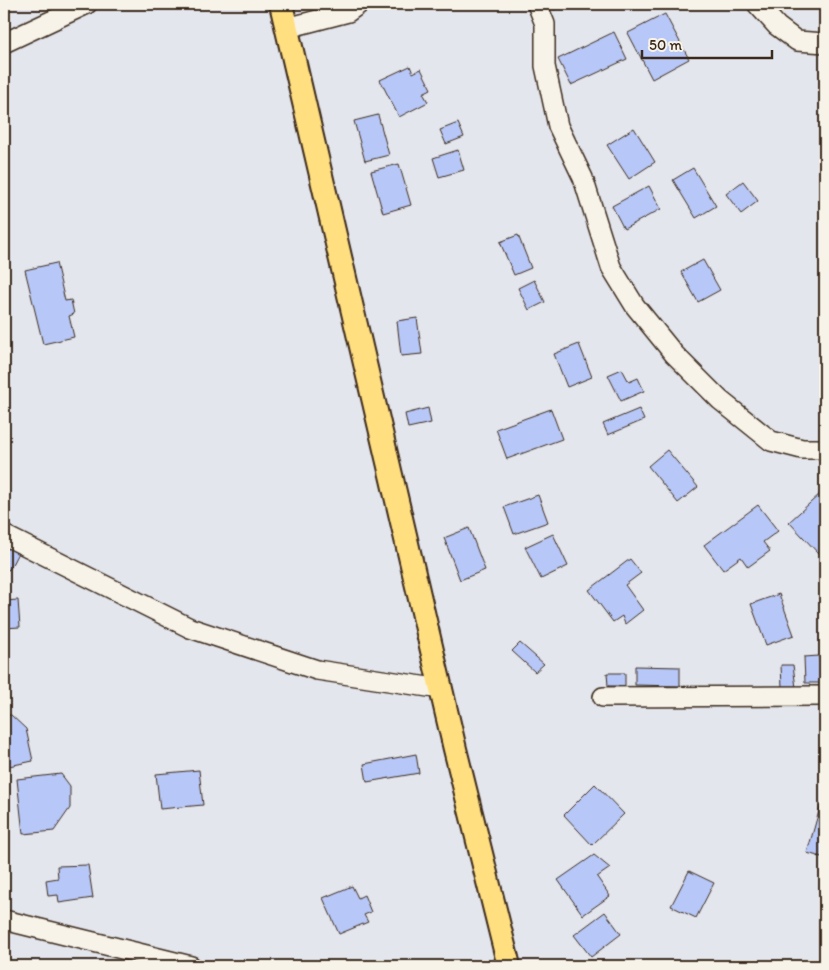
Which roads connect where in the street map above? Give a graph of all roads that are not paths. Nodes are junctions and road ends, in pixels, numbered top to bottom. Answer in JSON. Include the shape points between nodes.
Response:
{"nodes":[{"id":1,"x":87,"y":4,"type":"edge"},
{"id":2,"x":282,"y":4,"type":"edge"},
{"id":3,"x":359,"y":4,"type":"edge"},
{"id":4,"x":537,"y":4,"type":"edge"},
{"id":5,"x":757,"y":4,"type":"edge"},
{"id":6,"x":287,"y":28,"type":"junction"},
{"id":7,"x":4,"y":43,"type":"edge"},
{"id":8,"x":825,"y":43,"type":"edge"},
{"id":9,"x":825,"y":449,"type":"edge"},
{"id":10,"x":4,"y":535,"type":"edge"},
{"id":11,"x":441,"y":689,"type":"junction"},
{"id":12,"x":825,"y":696,"type":"edge"},
{"id":13,"x":603,"y":697,"type":"dead end"},
{"id":14,"x":4,"y":920,"type":"edge"},
{"id":15,"x":191,"y":966,"type":"edge"},
{"id":16,"x":509,"y":966,"type":"edge"}],
"edges":[{"from":1,"to":7,"type":"street"},
{"from":2,"to":6,"type":"main road"},
{"from":3,"to":6,"type":"street","via":[[348,12]]},
{"from":4,"to":9,"type":"street","via":[[545,24],[545,66],[558,126],[583,178],[611,267],[635,306],[674,354],[720,400],[771,441],[802,449]]},
{"from":5,"to":8,"type":"street","via":[[777,26],[797,41]]},
{"from":6,"to":11,"type":"main road"},
{"from":10,"to":11,"type":"street","via":[[190,628],[317,670]]},
{"from":11,"to":16,"type":"main road"},
{"from":12,"to":13,"type":"street"},
{"from":14,"to":15,"type":"street"}]}
